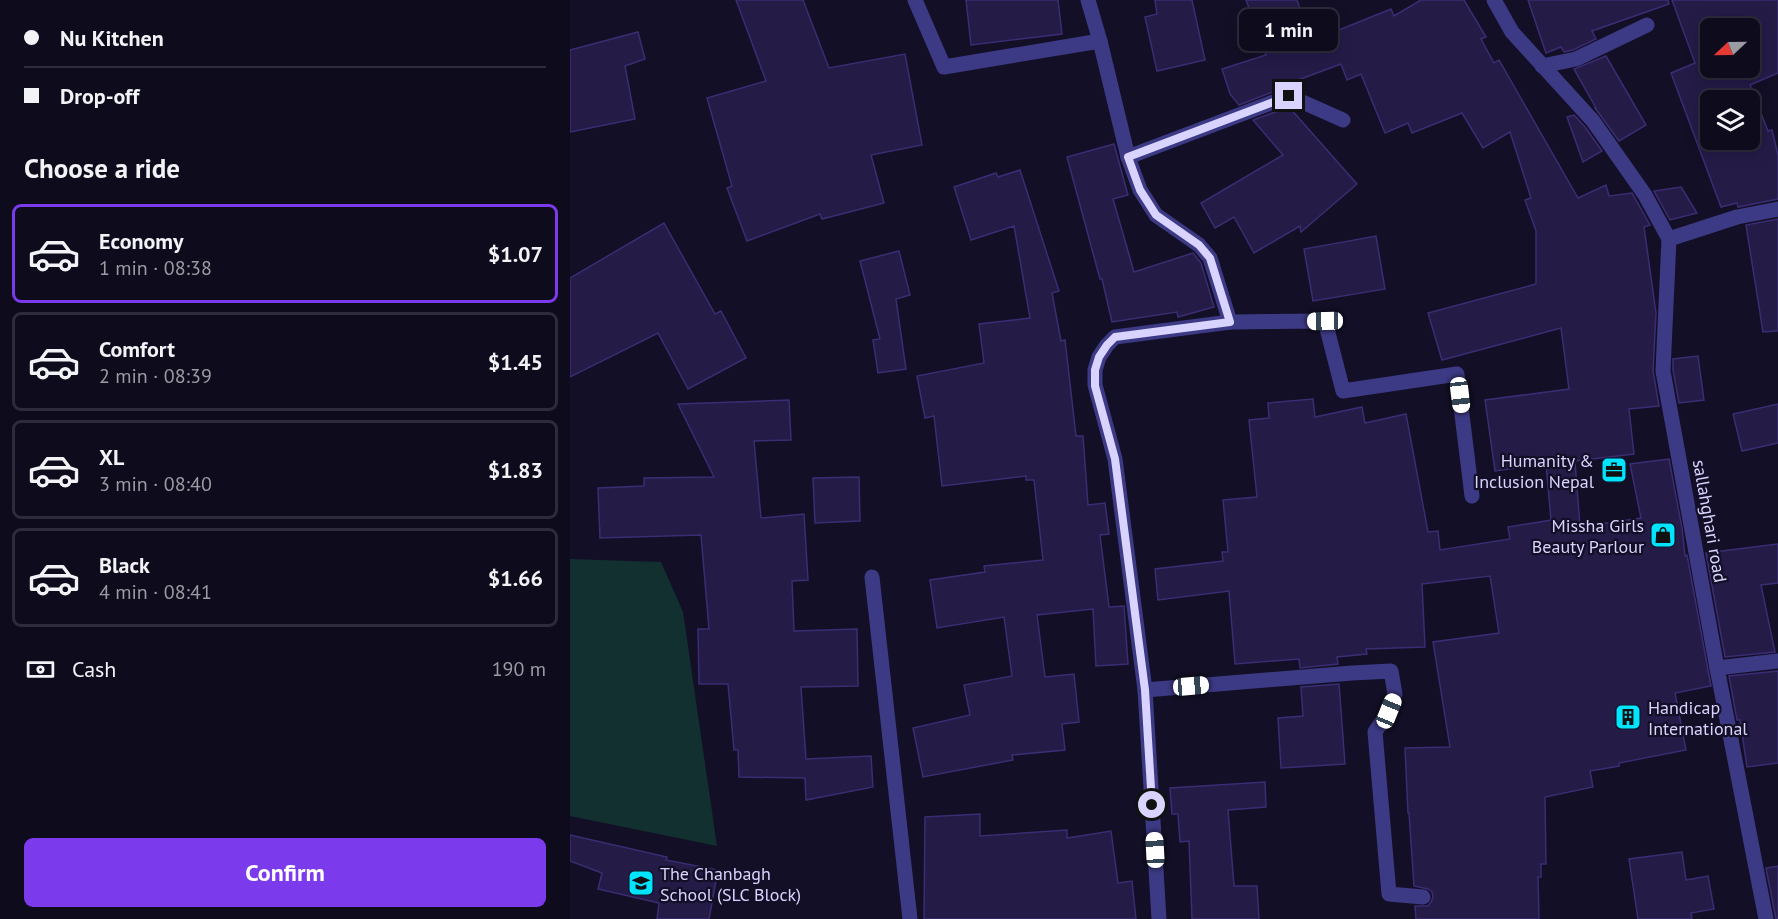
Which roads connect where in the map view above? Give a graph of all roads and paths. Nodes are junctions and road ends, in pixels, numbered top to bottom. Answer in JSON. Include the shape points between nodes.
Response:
{"nodes":[{"id":1,"x":915,"y":0,"type":"edge"},
{"id":2,"x":1088,"y":0,"type":"edge"},
{"id":3,"x":1494,"y":0,"type":"edge"},
{"id":4,"x":1647,"y":25,"type":"dead end"},
{"id":5,"x":1100,"y":40,"type":"junction"},
{"id":6,"x":1542,"y":66,"type":"junction"},
{"id":7,"x":1343,"y":120,"type":"dead end"},
{"id":8,"x":1128,"y":157,"type":"junction"},
{"id":9,"x":1778,"y":209,"type":"edge"},
{"id":10,"x":1669,"y":239,"type":"junction"},
{"id":11,"x":1230,"y":322,"type":"junction"},
{"id":12,"x":1472,"y":496,"type":"dead end"},
{"id":13,"x":872,"y":577,"type":"dead end"},
{"id":14,"x":1778,"y":661,"type":"edge"},
{"id":15,"x":1717,"y":668,"type":"junction"},
{"id":16,"x":1145,"y":690,"type":"junction"},
{"id":17,"x":1423,"y":897,"type":"dead end"},
{"id":18,"x":910,"y":919,"type":"edge"},
{"id":19,"x":1159,"y":919,"type":"edge"},
{"id":20,"x":1766,"y":919,"type":"edge"}],
"edges":[{"from":1,"to":5,"type":"street","via":[[945,67]]},
{"from":2,"to":5,"type":"street"},
{"from":3,"to":6,"type":"street","via":[[1512,32]]},
{"from":4,"to":6,"type":"street","via":[[1594,52]]},
{"from":5,"to":8,"type":"street"},
{"from":6,"to":10,"type":"street","via":[[1593,121],[1645,195]]},
{"from":7,"to":8,"type":"street","via":[[1289,96]]},
{"from":8,"to":11,"type":"street","via":[[1140,190],[1156,215],[1199,245],[1210,258]]},
{"from":9,"to":10,"type":"street"},
{"from":10,"to":15,"type":"street","name":"sallahghari road","via":[[1663,371]]},
{"from":11,"to":12,"type":"street","via":[[1325,321],[1343,391],[1457,374]]},
{"from":11,"to":16,"type":"street","via":[[1115,337],[1099,357],[1095,370],[1095,386],[1115,459]]},
{"from":13,"to":18,"type":"street"},
{"from":14,"to":15,"type":"street"},
{"from":15,"to":20,"type":"street","name":"sallahghari road"},
{"from":16,"to":17,"type":"street","via":[[1391,671],[1395,694],[1376,732],[1389,894]]},
{"from":16,"to":19,"type":"street"}]}
